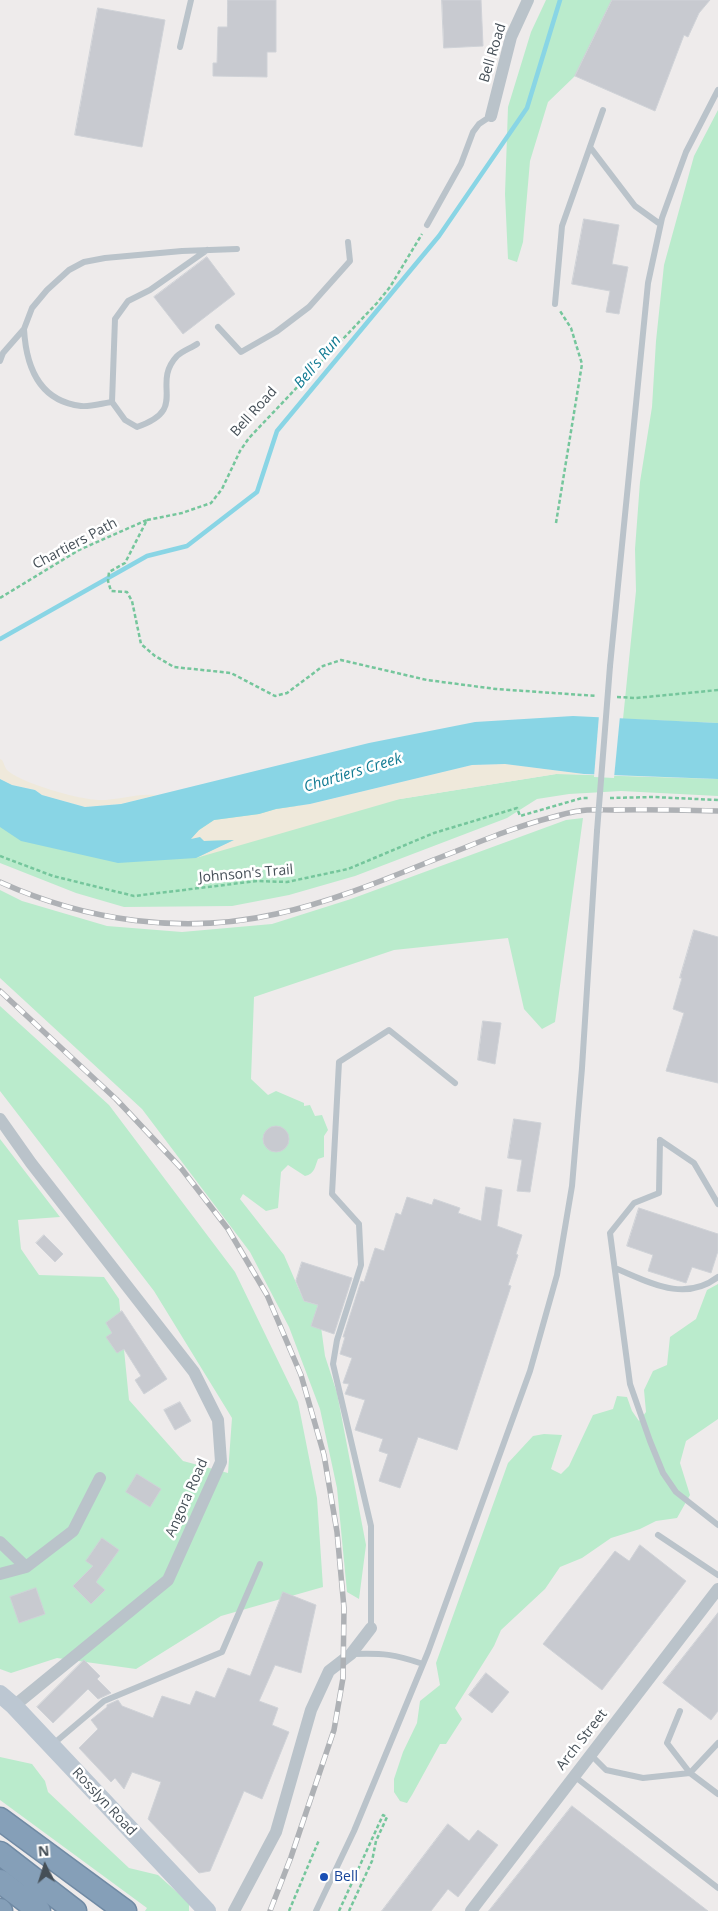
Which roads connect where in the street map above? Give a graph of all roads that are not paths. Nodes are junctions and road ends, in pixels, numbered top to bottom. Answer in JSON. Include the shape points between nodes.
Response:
{"nodes":[{"id":1,"x":191,"y":0,"type":"edge"},
{"id":2,"x":528,"y":0,"type":"edge"},
{"id":3,"x":180,"y":47,"type":"dead end"},
{"id":4,"x":718,"y":90,"type":"edge"},
{"id":5,"x":603,"y":110,"type":"dead end"},
{"id":6,"x":490,"y":116,"type":"joint"},
{"id":7,"x":590,"y":147,"type":"junction"},
{"id":8,"x":660,"y":224,"type":"junction"},
{"id":9,"x":426,"y":225,"type":"road end"},
{"id":10,"x":348,"y":242,"type":"dead end"},
{"id":11,"x":237,"y":249,"type":"dead end"},
{"id":12,"x":207,"y":250,"type":"junction"},
{"id":13,"x":555,"y":304,"type":"road end"},
{"id":14,"x":218,"y":327,"type":"dead end"},
{"id":15,"x":24,"y":329,"type":"junction"},
{"id":16,"x":197,"y":344,"type":"dead end"},
{"id":17,"x":0,"y":361,"type":"edge"},
{"id":18,"x":112,"y":402,"type":"junction"},
{"id":19,"x":454,"y":1083,"type":"dead end"},
{"id":20,"x":0,"y":1119,"type":"edge"},
{"id":21,"x":718,"y":1204,"type":"edge"},
{"id":22,"x":615,"y":1268,"type":"junction"},
{"id":23,"x":718,"y":1277,"type":"edge"},
{"id":24,"x":100,"y":1478,"type":"dead end"},
{"id":25,"x":718,"y":1525,"type":"edge"},
{"id":26,"x":658,"y":1535,"type":"dead end"},
{"id":27,"x":0,"y":1542,"type":"edge"},
{"id":28,"x":260,"y":1564,"type":"dead end"},
{"id":29,"x":26,"y":1567,"type":"junction"},
{"id":30,"x":0,"y":1574,"type":"edge"},
{"id":31,"x":718,"y":1575,"type":"edge"},
{"id":32,"x":718,"y":1588,"type":"edge"},
{"id":33,"x":371,"y":1628,"type":"joint"},
{"id":34,"x":352,"y":1654,"type":"junction"},
{"id":35,"x":423,"y":1664,"type":"junction"},
{"id":36,"x":0,"y":1694,"type":"edge"},
{"id":37,"x":14,"y":1706,"type":"junction"},
{"id":38,"x":680,"y":1711,"type":"dead end"},
{"id":39,"x":718,"y":1742,"type":"edge"},
{"id":40,"x":51,"y":1745,"type":"junction"},
{"id":41,"x":590,"y":1754,"type":"junction"},
{"id":42,"x":690,"y":1774,"type":"junction"},
{"id":43,"x":574,"y":1776,"type":"junction"},
{"id":44,"x":718,"y":1794,"type":"edge"},
{"id":45,"x":0,"y":1819,"type":"edge"},
{"id":46,"x":0,"y":1853,"type":"edge"},
{"id":47,"x":0,"y":1881,"type":"edge"},
{"id":48,"x":718,"y":1888,"type":"edge"},
{"id":49,"x":39,"y":1911,"type":"edge"},
{"id":50,"x":74,"y":1911,"type":"edge"},
{"id":51,"x":125,"y":1911,"type":"edge"},
{"id":52,"x":207,"y":1911,"type":"edge"},
{"id":53,"x":234,"y":1911,"type":"edge"},
{"id":54,"x":316,"y":1911,"type":"edge"},
{"id":55,"x":471,"y":1911,"type":"edge"}],
"edges":[{"from":1,"to":3,"type":"lane"},
{"from":2,"to":6,"type":"street","name":"Bell Road","via":[[511,37]]},
{"from":4,"to":8,"type":"lane","via":[[686,152]]},
{"from":5,"to":7,"type":"lane"},
{"from":6,"to":9,"type":"lane","via":[[473,132],[461,164]]},
{"from":7,"to":8,"type":"lane","via":[[635,206]]},
{"from":7,"to":13,"type":"lane","via":[[562,226]]},
{"from":8,"to":35,"type":"lane","bridge":true,"via":[[648,283],[610,666],[572,1186],[557,1275],[530,1370]]},
{"from":10,"to":14,"type":"lane","via":[[350,261],[309,307],[276,332],[241,352]]},
{"from":11,"to":12,"type":"lane"},
{"from":12,"to":15,"type":"lane","via":[[84,262],[69,270],[47,290],[32,308]]},
{"from":12,"to":18,"type":"lane","via":[[128,302],[115,319]]},
{"from":15,"to":17,"type":"lane"},
{"from":15,"to":18,"type":"lane","via":[[25,350],[32,371],[57,399],[82,406]]},
{"from":16,"to":18,"type":"lane","via":[[177,356],[166,375],[164,411],[154,421],[137,426],[125,420]]},
{"from":19,"to":33,"type":"lane","via":[[389,1030],[339,1062],[332,1194],[359,1224],[361,1266],[337,1340],[333,1364],[371,1526]]},
{"from":20,"to":37,"type":"street","name":"Angora Road","via":[[194,1372],[218,1420],[221,1462],[168,1580]]},
{"from":21,"to":22,"type":"lane","via":[[694,1163],[660,1140],[659,1194],[634,1203],[610,1233]]},
{"from":22,"to":23,"type":"lane","via":[[662,1287],[684,1289],[706,1286]]},
{"from":22,"to":25,"type":"lane","via":[[630,1384],[650,1442],[663,1473],[676,1492]]},
{"from":24,"to":29,"type":"street","via":[[74,1531]]},
{"from":26,"to":31,"type":"lane"},
{"from":27,"to":29,"type":"street"},
{"from":28,"to":40,"type":"lane","via":[[222,1652],[104,1701]]},
{"from":29,"to":30,"type":"street"},
{"from":32,"to":41,"type":"street","name":"Arch Street"},
{"from":33,"to":34,"type":"street"},
{"from":34,"to":35,"type":"lane","via":[[381,1653]]},
{"from":34,"to":53,"type":"street","via":[[329,1670],[311,1710],[276,1832]]},
{"from":35,"to":54,"type":"lane","via":[[354,1831]]},
{"from":36,"to":37,"type":"street","name":"Rosslyn Road"},
{"from":37,"to":40,"type":"street","name":"Rosslyn Road"},
{"from":38,"to":42,"type":"lane","via":[[667,1743]]},
{"from":39,"to":42,"type":"lane"},
{"from":40,"to":52,"type":"street","name":"Rosslyn Road"},
{"from":41,"to":42,"type":"lane","via":[[606,1770],[643,1778]]},
{"from":41,"to":43,"type":"street","name":"Arch Street"},
{"from":42,"to":44,"type":"lane"},
{"from":43,"to":48,"type":"lane"},
{"from":43,"to":55,"type":"street","name":"Arch Street"},
{"from":45,"to":51,"type":"highway"},
{"from":46,"to":50,"type":"highway"},
{"from":47,"to":49,"type":"highway"}]}
